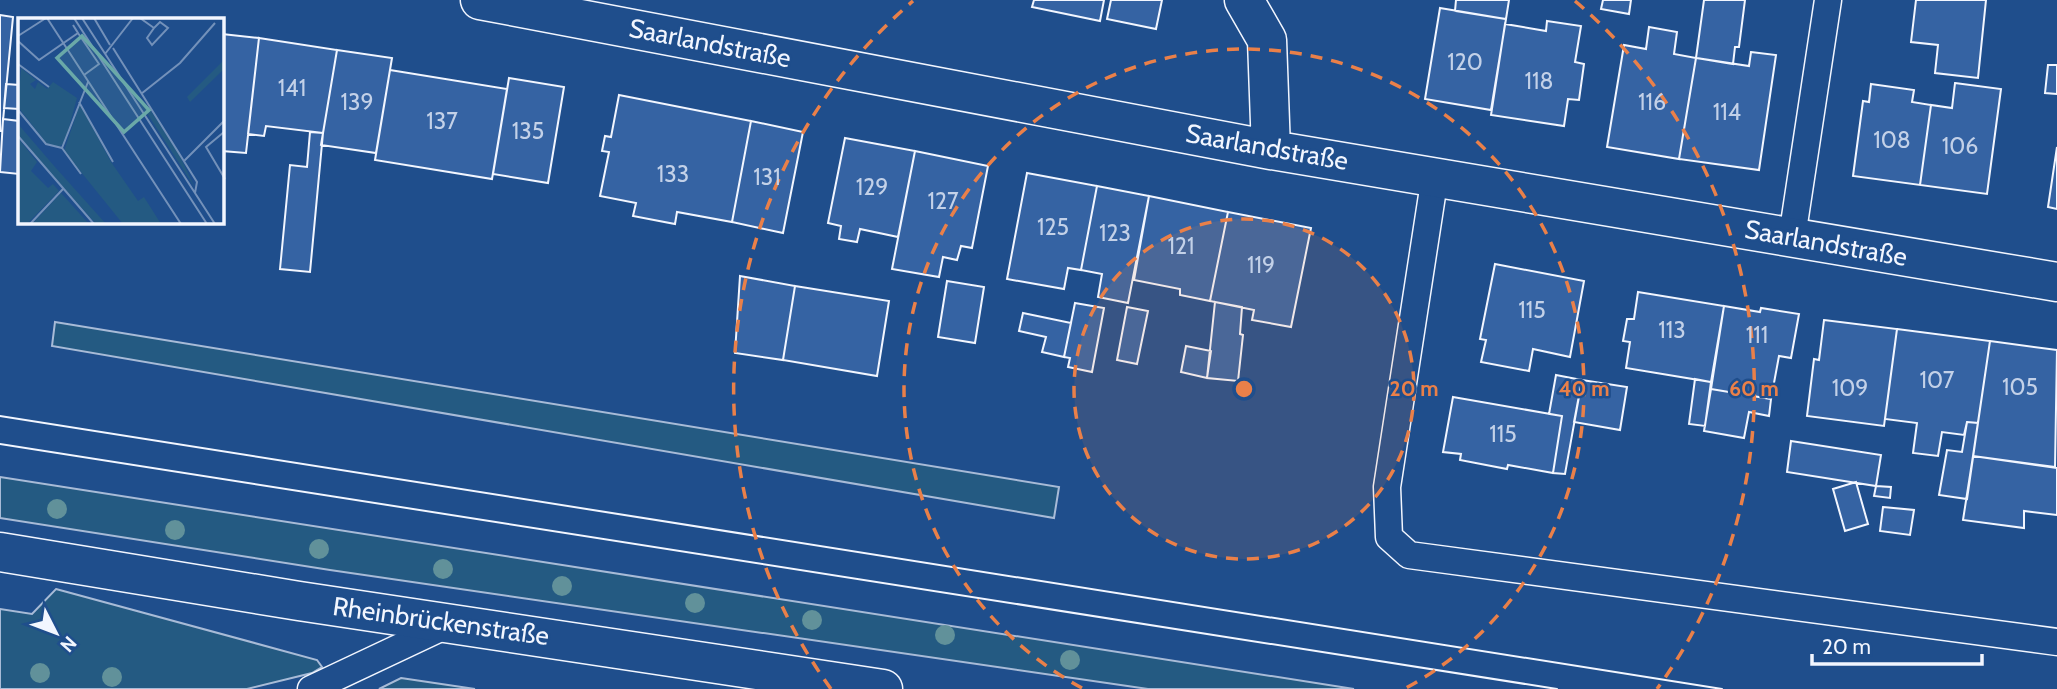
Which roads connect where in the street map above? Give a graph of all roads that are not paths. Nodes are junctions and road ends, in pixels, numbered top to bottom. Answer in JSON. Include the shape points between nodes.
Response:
{"nodes":[{"id":1,"x":480,"y":0,"type":"edge"},
{"id":2,"x":1244,"y":0,"type":"edge"},
{"id":3,"x":1828,"y":0,"type":"edge"},
{"id":4,"x":1272,"y":149,"type":"junction"},
{"id":5,"x":1435,"y":176,"type":"junction"},
{"id":6,"x":1792,"y":237,"type":"junction"},
{"id":7,"x":2057,"y":282,"type":"edge"},
{"id":8,"x":0,"y":552,"type":"edge"},
{"id":9,"x":449,"y":624,"type":"junction"},
{"id":10,"x":2057,"y":642,"type":"edge"},
{"id":11,"x":311,"y":689,"type":"edge"},
{"id":12,"x":883,"y":689,"type":"edge"}],
"edges":[{"from":1,"to":4,"type":"street","name":"Saarlandstraße"},
{"from":2,"to":4,"type":"street","via":[[1267,40]]},
{"from":3,"to":6,"type":"lane"},
{"from":4,"to":5,"type":"street","name":"Saarlandstraße"},
{"from":5,"to":6,"type":"street","name":"Saarlandstraße"},
{"from":5,"to":10,"type":"lane","via":[[1387,486],[1389,537],[1409,555]]},
{"from":6,"to":7,"type":"street","name":"Saarlandstraße"},
{"from":8,"to":9,"type":"street","name":"Rheinbrückenstraße"},
{"from":9,"to":11,"type":"lane"},
{"from":9,"to":12,"type":"street","name":"Rheinbrückenstraße"}]}
